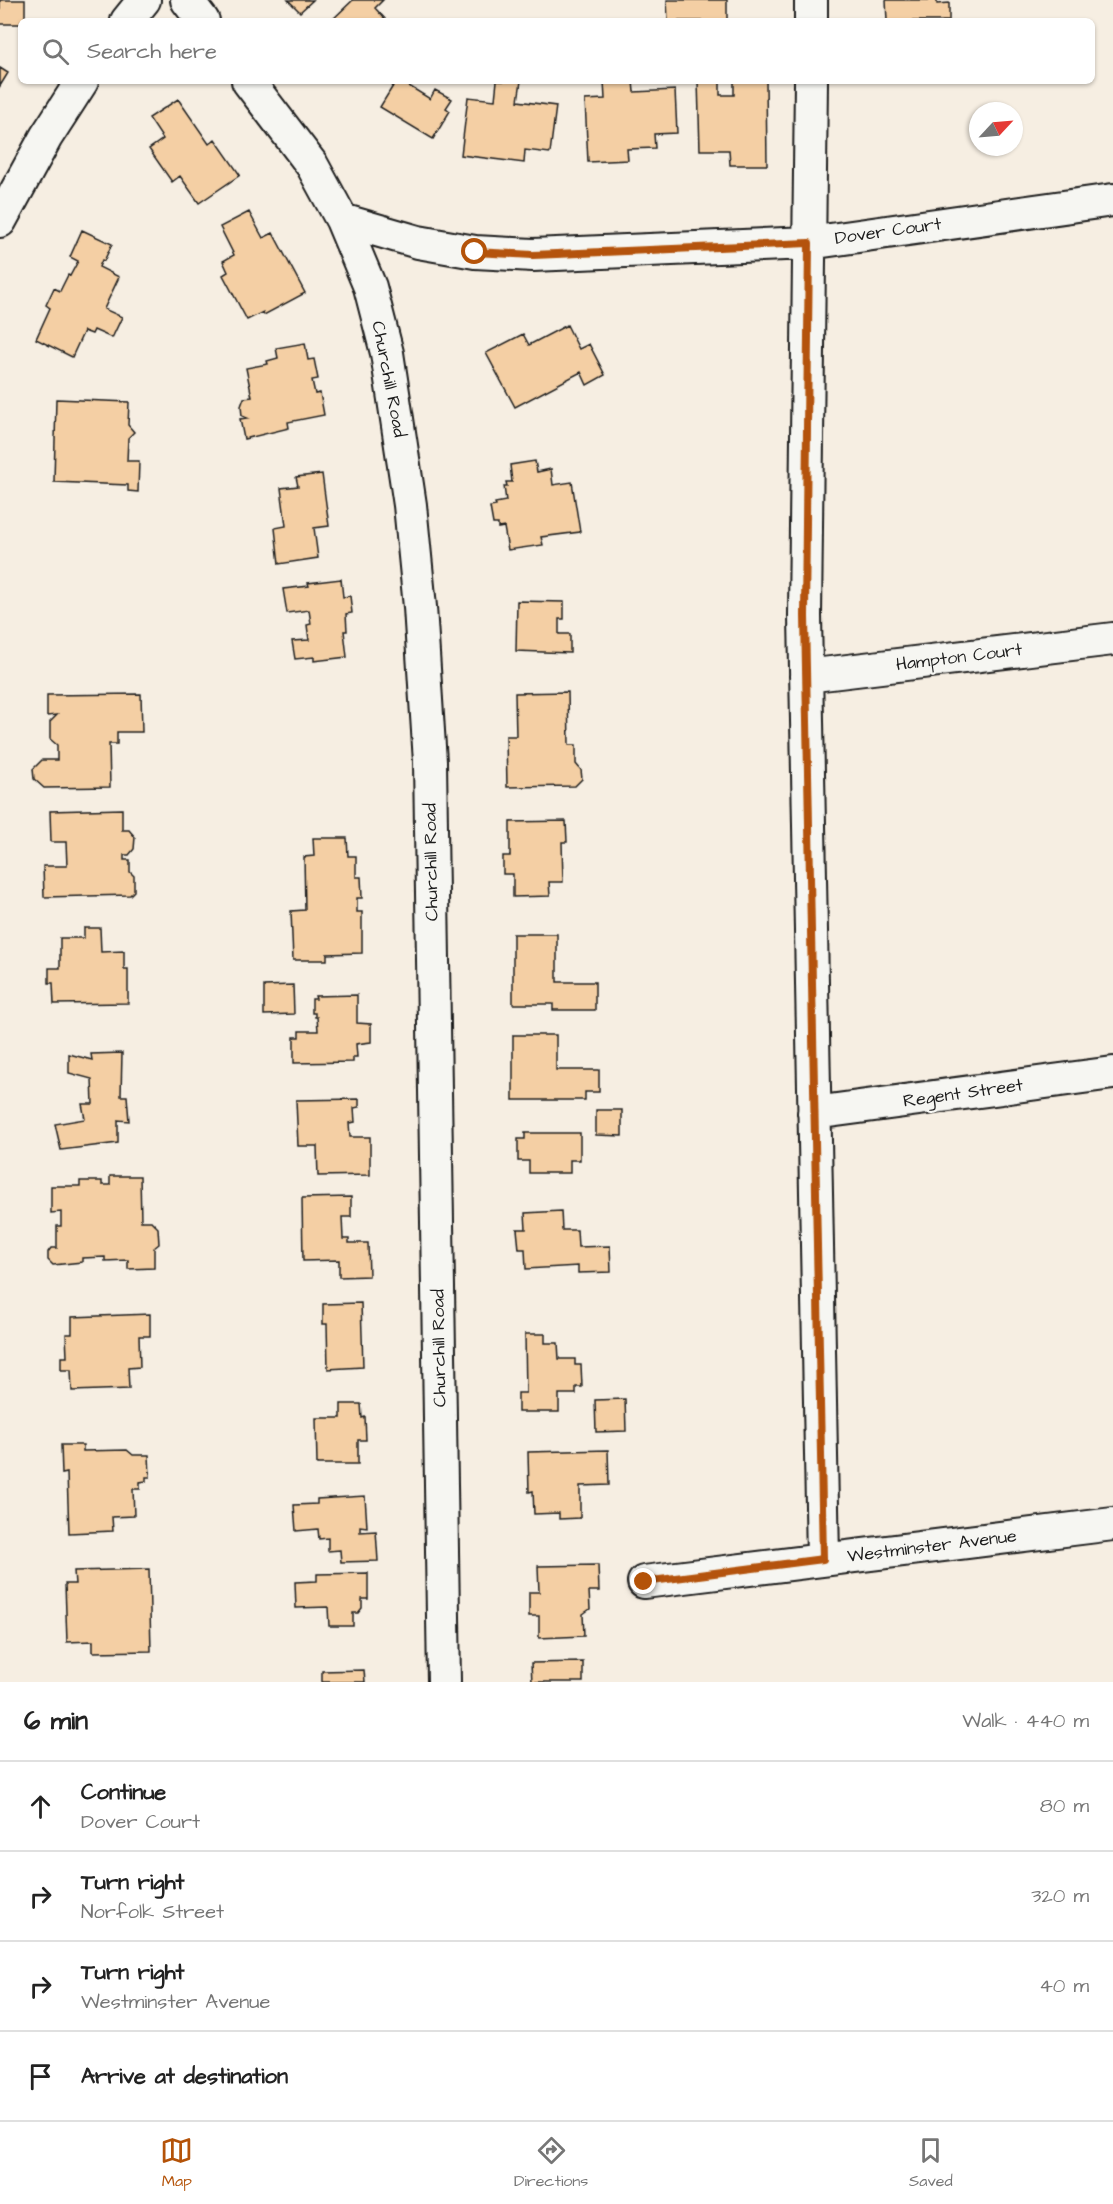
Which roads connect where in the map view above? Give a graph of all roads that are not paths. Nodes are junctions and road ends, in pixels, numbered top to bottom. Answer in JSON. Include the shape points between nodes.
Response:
{"nodes":[{"id":1,"x":144,"y":0,"type":"edge"},
{"id":2,"x":187,"y":0,"type":"edge"},
{"id":3,"x":811,"y":0,"type":"edge"},
{"id":4,"x":130,"y":18,"type":"edge"},
{"id":5,"x":201,"y":18,"type":"edge"},
{"id":6,"x":811,"y":18,"type":"edge"},
{"id":7,"x":80,"y":84,"type":"edge"},
{"id":8,"x":250,"y":84,"type":"edge"},
{"id":9,"x":811,"y":84,"type":"edge"},
{"id":10,"x":11,"y":183,"type":"edge"},
{"id":11,"x":1113,"y":200,"type":"edge"},
{"id":12,"x":342,"y":220,"type":"junction"},
{"id":13,"x":0,"y":221,"type":"edge"},
{"id":14,"x":809,"y":243,"type":"junction"},
{"id":15,"x":1113,"y":639,"type":"edge"},
{"id":16,"x":806,"y":676,"type":"junction"},
{"id":17,"x":1113,"y":1073,"type":"edge"},
{"id":18,"x":814,"y":1113,"type":"junction"},
{"id":19,"x":1113,"y":1524,"type":"edge"},
{"id":20,"x":823,"y":1559,"type":"junction"},
{"id":21,"x":644,"y":1582,"type":"dead end"},
{"id":22,"x":444,"y":1682,"type":"edge"}],
"edges":[{"from":1,"to":4,"type":"street"},
{"from":2,"to":5,"type":"street"},
{"from":3,"to":6,"type":"street"},
{"from":7,"to":10,"type":"street"},
{"from":8,"to":12,"type":"street","name":"Churchill Road","via":[[312,165]]},
{"from":9,"to":14,"type":"street"},
{"from":10,"to":13,"type":"street"},
{"from":11,"to":14,"type":"street","name":"Dover Court"},
{"from":12,"to":14,"type":"street","name":"Dover Court","via":[[418,242],[475,252],[533,255]]},
{"from":12,"to":22,"type":"street","name":"Churchill Road","via":[[370,287],[387,353],[410,505],[420,607],[430,762]]},
{"from":14,"to":16,"type":"street"},
{"from":15,"to":16,"type":"street","name":"Hampton Court"},
{"from":16,"to":18,"type":"street"},
{"from":17,"to":18,"type":"street","name":"Regent Street"},
{"from":18,"to":20,"type":"street"},
{"from":19,"to":20,"type":"street","name":"Westminster Avenue"},
{"from":20,"to":21,"type":"street","name":"Westminster Avenue"}]}
